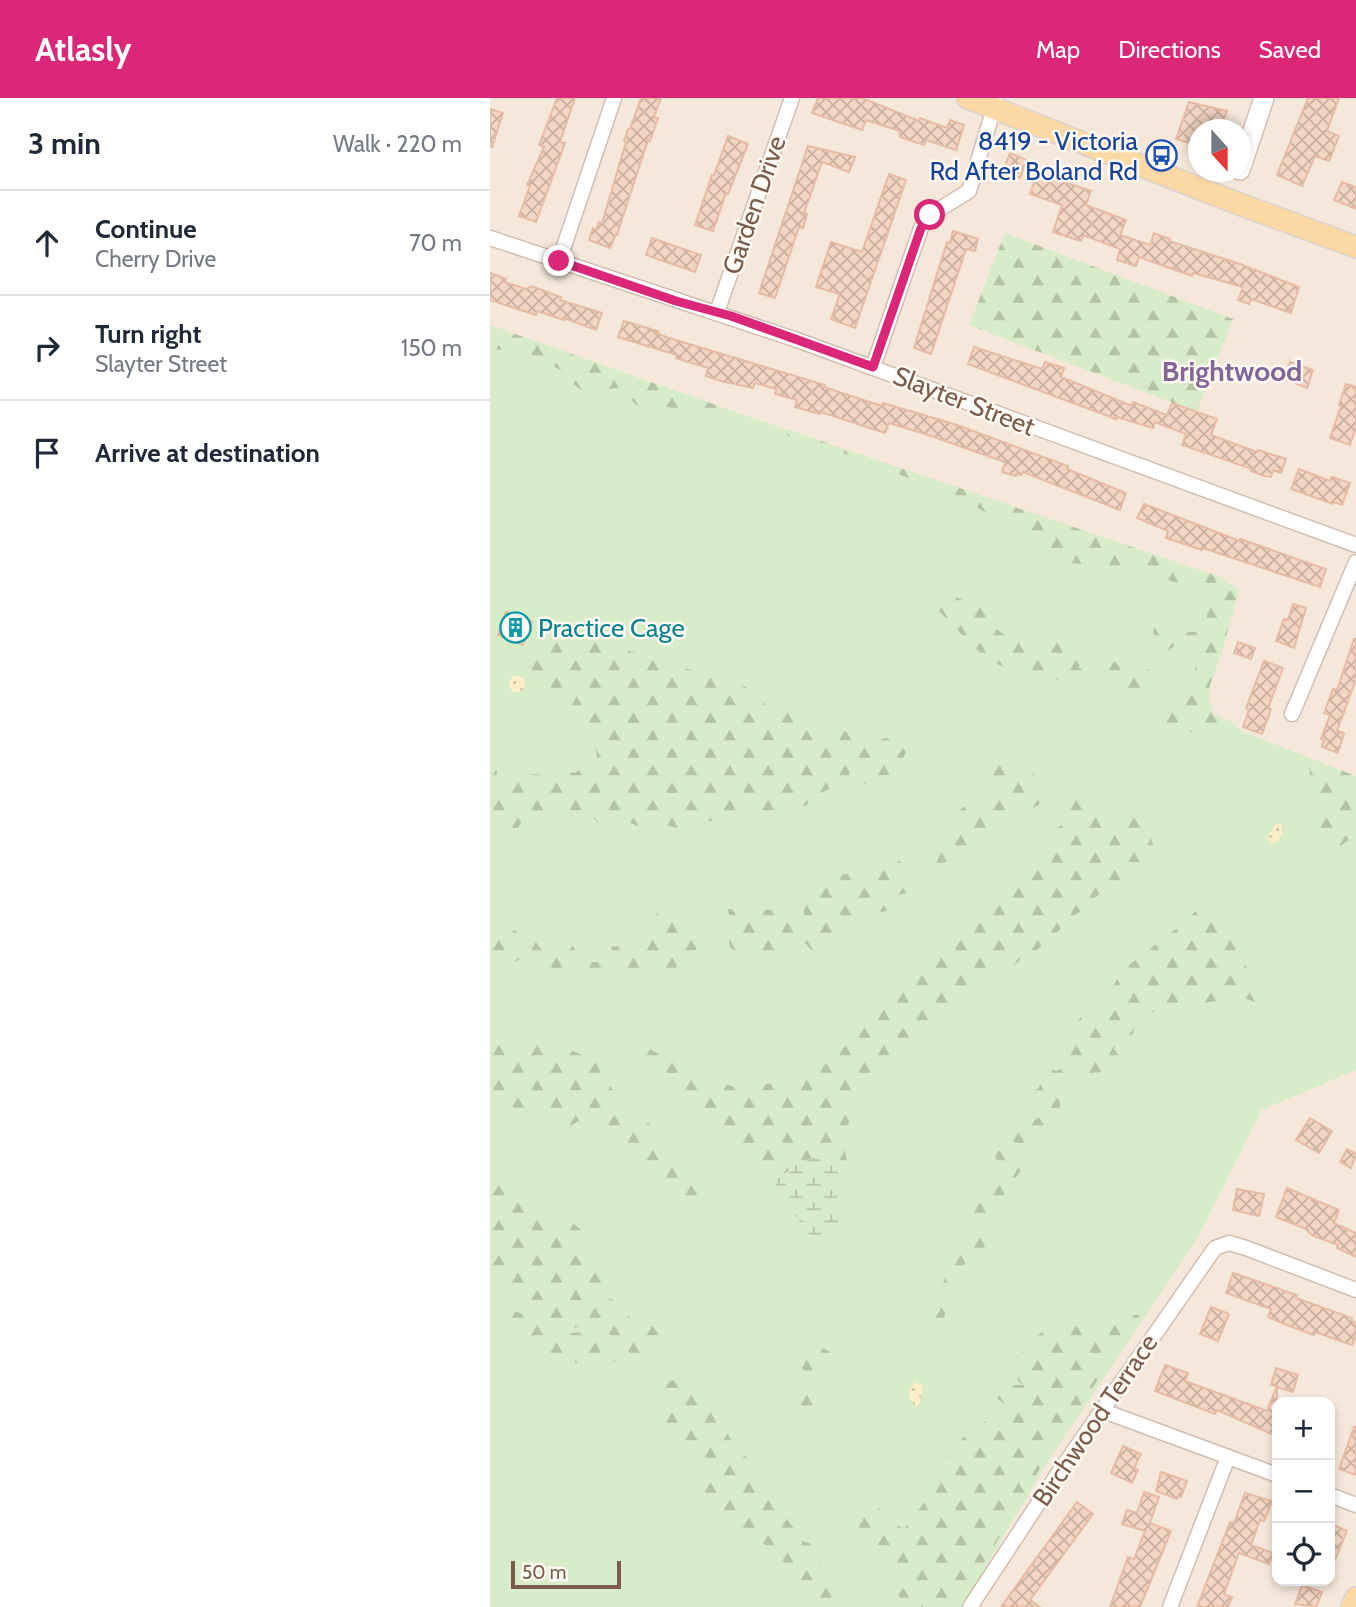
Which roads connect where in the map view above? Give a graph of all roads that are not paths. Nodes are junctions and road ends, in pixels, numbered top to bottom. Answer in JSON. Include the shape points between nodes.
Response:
{"nodes":[{"id":1,"x":614,"y":98,"type":"edge"},
{"id":2,"x":792,"y":98,"type":"edge"},
{"id":3,"x":968,"y":98,"type":"edge"},
{"id":4,"x":1264,"y":98,"type":"edge"},
{"id":5,"x":995,"y":103,"type":"edge"},
{"id":6,"x":1251,"y":138,"type":"edge"},
{"id":7,"x":1238,"y":182,"type":"edge"},
{"id":8,"x":1234,"y":202,"type":"junction"},
{"id":9,"x":490,"y":238,"type":"edge"},
{"id":10,"x":1356,"y":247,"type":"edge"},
{"id":11,"x":559,"y":261,"type":"junction"},
{"id":12,"x":717,"y":312,"type":"junction"},
{"id":13,"x":873,"y":367,"type":"junction"},
{"id":14,"x":1356,"y":545,"type":"edge"},
{"id":15,"x":1356,"y":562,"type":"edge"},
{"id":16,"x":1292,"y":714,"type":"dead end"},
{"id":17,"x":1356,"y":1290,"type":"edge"},
{"id":18,"x":1102,"y":1409,"type":"junction"},
{"id":19,"x":1228,"y":1457,"type":"junction"},
{"id":20,"x":1272,"y":1473,"type":"edge"},
{"id":21,"x":1335,"y":1497,"type":"edge"},
{"id":22,"x":1356,"y":1505,"type":"edge"},
{"id":23,"x":1356,"y":1598,"type":"edge"},
{"id":24,"x":970,"y":1607,"type":"edge"},
{"id":25,"x":1170,"y":1607,"type":"edge"},
{"id":26,"x":1352,"y":1607,"type":"edge"}],
"edges":[{"from":1,"to":11,"type":"street"},
{"from":2,"to":12,"type":"street","name":"Garden Drive"},
{"from":3,"to":5,"type":"main road"},
{"from":4,"to":6,"type":"street"},
{"from":5,"to":8,"type":"main road"},
{"from":5,"to":13,"type":"street","via":[[969,191],[930,215],[921,228]]},
{"from":7,"to":8,"type":"street"},
{"from":8,"to":10,"type":"main road"},
{"from":9,"to":11,"type":"street","name":"Slayter Street"},
{"from":11,"to":12,"type":"street","name":"Slayter Street"},
{"from":12,"to":13,"type":"street","name":"Slayter Street"},
{"from":13,"to":14,"type":"street","name":"Slayter Street"},
{"from":15,"to":16,"type":"street"},
{"from":17,"to":18,"type":"street","name":"Birchwood Terrace","via":[[1229,1243],[1220,1245]]},
{"from":18,"to":19,"type":"street"},
{"from":18,"to":24,"type":"street","name":"Birchwood Terrace"},
{"from":19,"to":20,"type":"street"},
{"from":19,"to":25,"type":"street"},
{"from":21,"to":22,"type":"street"},
{"from":23,"to":26,"type":"main road"}]}
